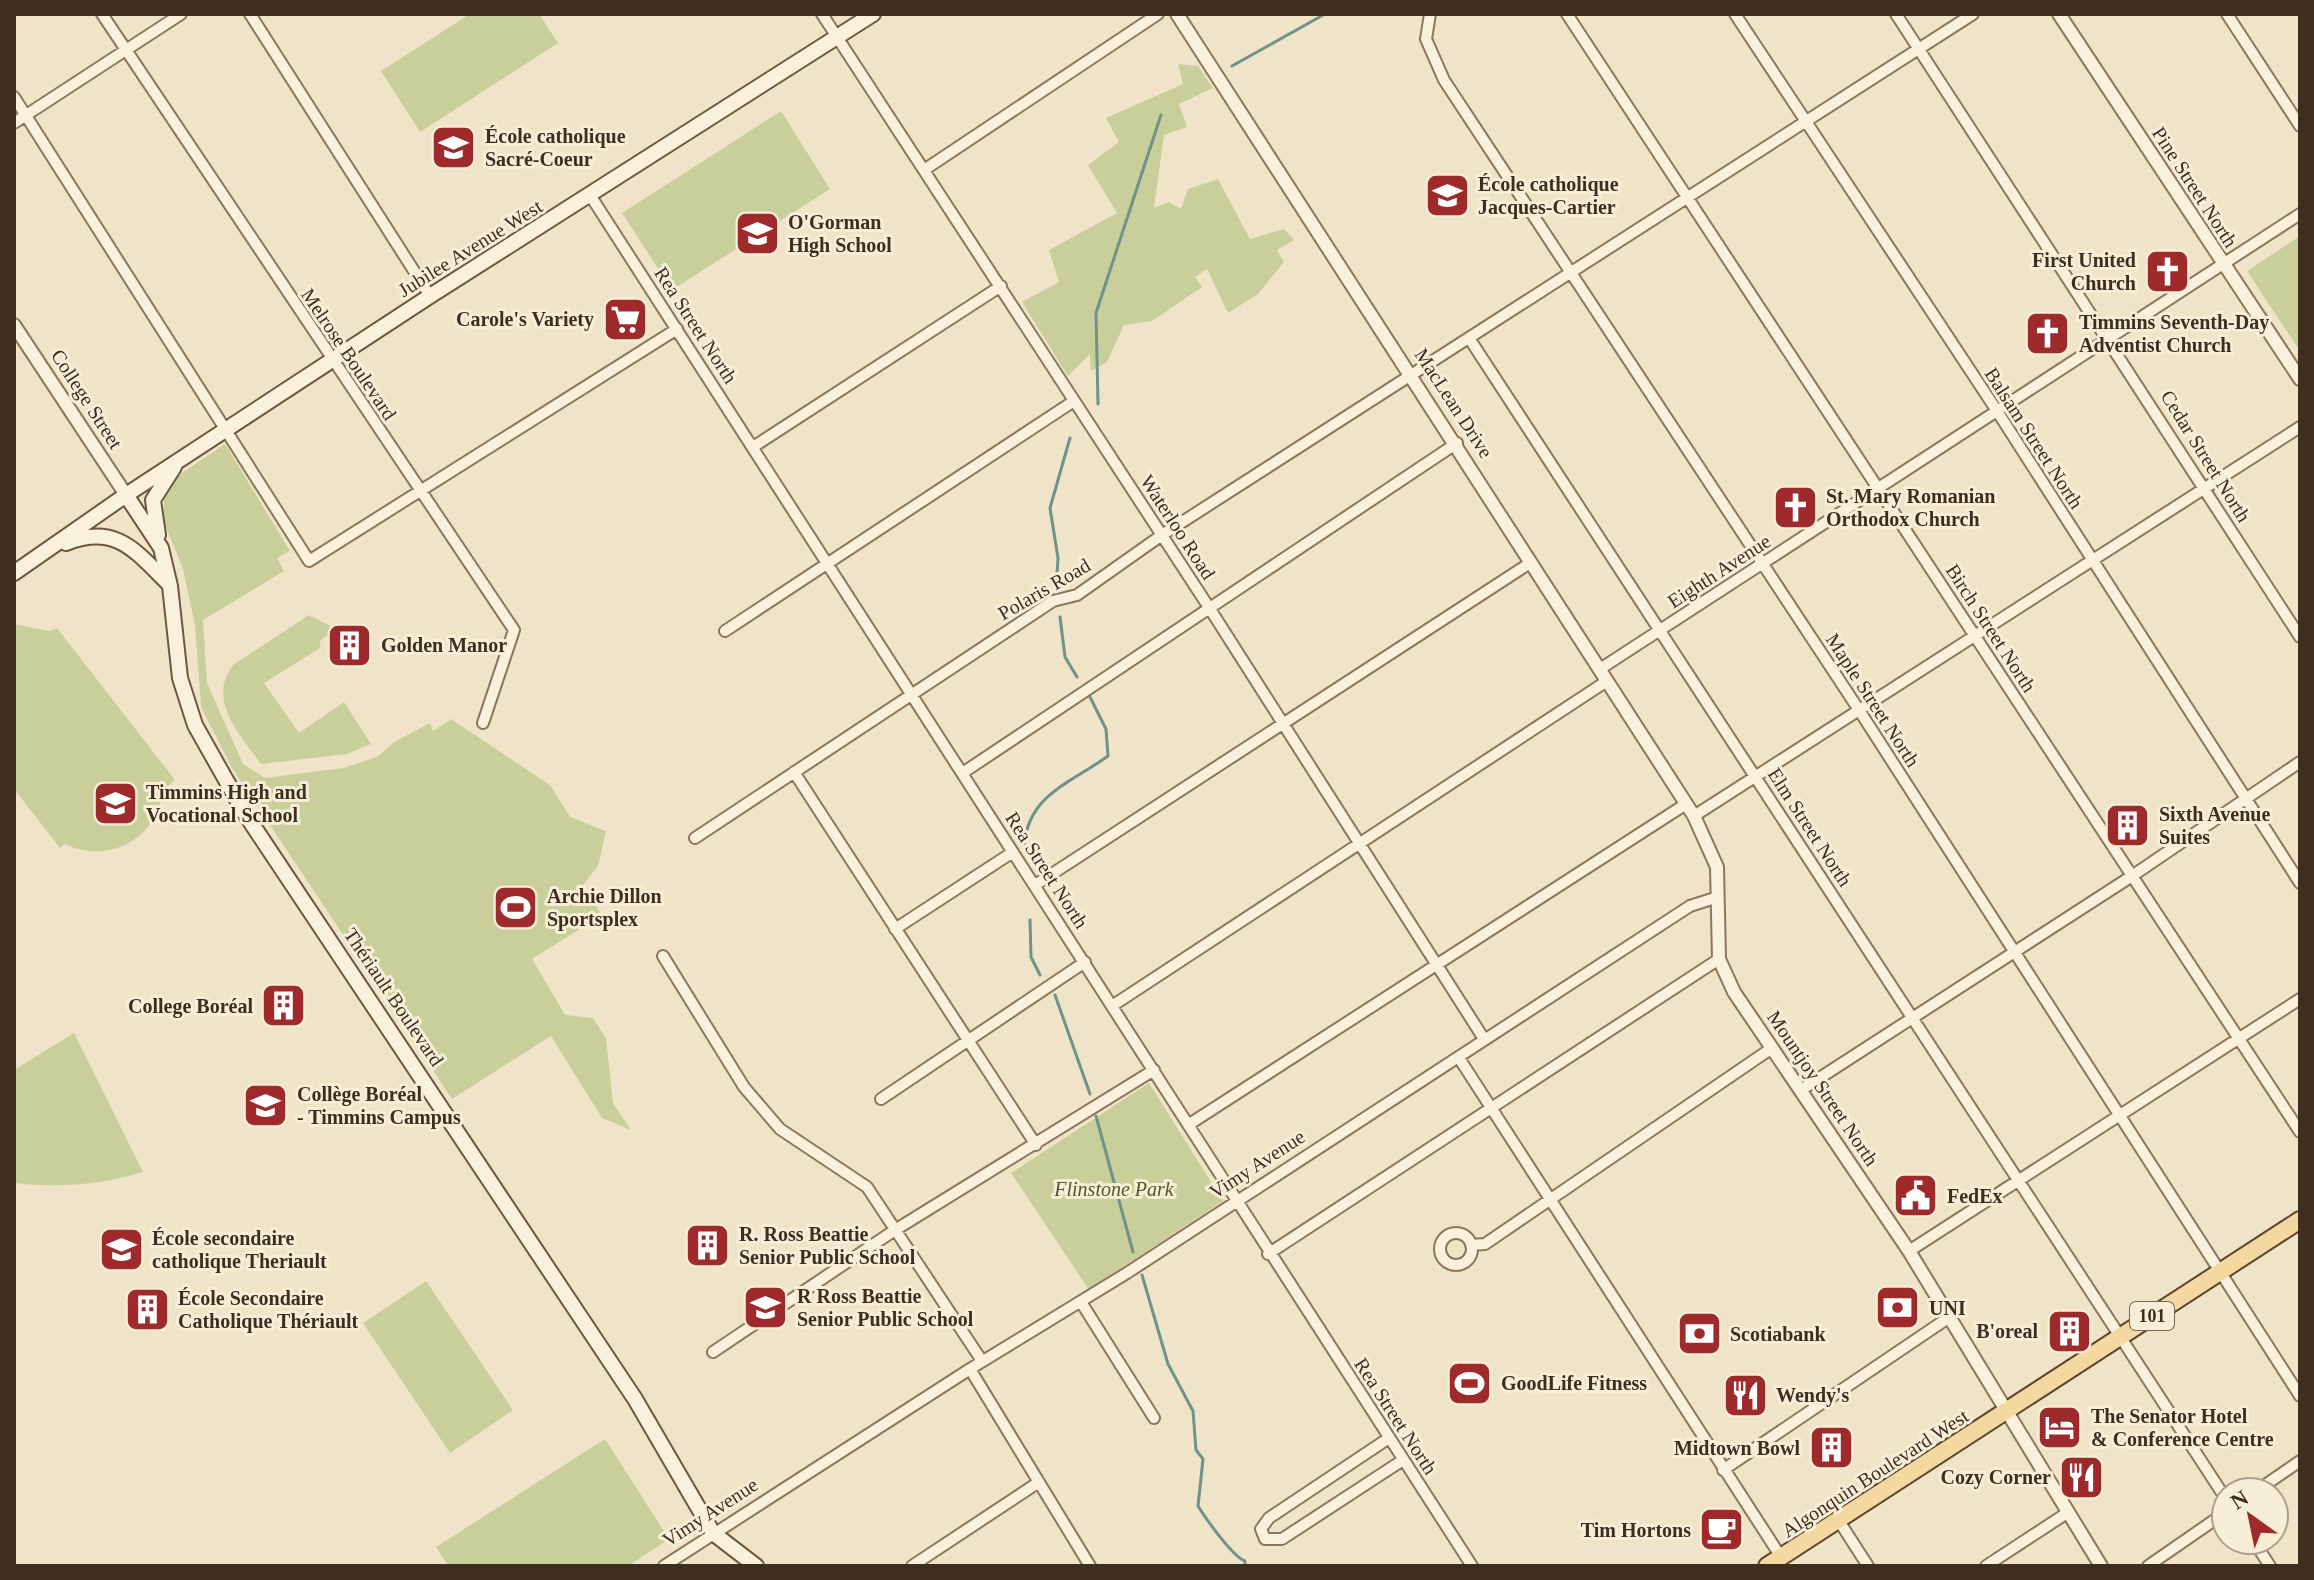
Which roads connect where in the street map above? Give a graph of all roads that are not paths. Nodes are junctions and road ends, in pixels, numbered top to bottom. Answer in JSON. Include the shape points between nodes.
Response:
{"nodes":[{"id":1,"x":102,"y":14,"type":"edge"},
{"id":2,"x":181,"y":14,"type":"edge"},
{"id":3,"x":250,"y":14,"type":"edge"},
{"id":4,"x":822,"y":14,"type":"edge"},
{"id":5,"x":873,"y":14,"type":"edge"},
{"id":6,"x":1158,"y":14,"type":"edge"},
{"id":7,"x":1177,"y":14,"type":"edge"},
{"id":8,"x":1430,"y":14,"type":"edge"},
{"id":9,"x":1567,"y":14,"type":"edge"},
{"id":10,"x":1735,"y":14,"type":"edge"},
{"id":11,"x":1896,"y":14,"type":"edge"},
{"id":12,"x":1973,"y":14,"type":"edge"},
{"id":13,"x":2059,"y":14,"type":"edge"},
{"id":14,"x":2227,"y":14,"type":"edge"},
{"id":15,"x":837,"y":37,"type":"junction"},
{"id":16,"x":1919,"y":49,"type":"junction"},
{"id":17,"x":125,"y":50,"type":"junction"},
{"id":18,"x":14,"y":97,"type":"edge"},
{"id":19,"x":26,"y":115,"type":"junction"},
{"id":20,"x":1805,"y":121,"type":"junction"},
{"id":21,"x":14,"y":123,"type":"edge"},
{"id":22,"x":2300,"y":126,"type":"edge"},
{"id":23,"x":924,"y":170,"type":"junction"},
{"id":24,"x":590,"y":195,"type":"junction"},
{"id":25,"x":1689,"y":196,"type":"junction"},
{"id":26,"x":2300,"y":214,"type":"edge"},
{"id":27,"x":2223,"y":266,"type":"junction"},
{"id":28,"x":1570,"y":272,"type":"junction"},
{"id":29,"x":1001,"y":286,"type":"junction"},
{"id":30,"x":430,"y":296,"type":"junction"},
{"id":31,"x":14,"y":325,"type":"edge"},
{"id":32,"x":677,"y":329,"type":"junction"},
{"id":33,"x":1469,"y":338,"type":"junction"},
{"id":34,"x":2110,"y":338,"type":"junction"},
{"id":35,"x":332,"y":361,"type":"junction"},
{"id":36,"x":1412,"y":374,"type":"junction"},
{"id":37,"x":2300,"y":379,"type":"edge"},
{"id":38,"x":1074,"y":401,"type":"junction"},
{"id":39,"x":1997,"y":411,"type":"junction"},
{"id":40,"x":2300,"y":427,"type":"edge"},
{"id":41,"x":225,"y":431,"type":"junction"},
{"id":42,"x":1457,"y":443,"type":"junction"},
{"id":43,"x":753,"y":447,"type":"junction"},
{"id":44,"x":182,"y":458,"type":"junction"},
{"id":45,"x":2204,"y":487,"type":"junction"},
{"id":46,"x":418,"y":489,"type":"junction"},
{"id":47,"x":1878,"y":489,"type":"junction"},
{"id":48,"x":126,"y":495,"type":"junction"},
{"id":49,"x":1162,"y":535,"type":"junction"},
{"id":50,"x":161,"y":548,"type":"junction"},
{"id":51,"x":50,"y":550,"type":"junction"},
{"id":52,"x":2091,"y":560,"type":"junction"},
{"id":53,"x":828,"y":563,"type":"junction"},
{"id":54,"x":1530,"y":563,"type":"junction"},
{"id":55,"x":1762,"y":564,"type":"junction"},
{"id":56,"x":14,"y":573,"type":"edge"},
{"id":57,"x":170,"y":586,"type":"junction"},
{"id":58,"x":1210,"y":609,"type":"junction"},
{"id":59,"x":1660,"y":630,"type":"junction"},
{"id":60,"x":725,"y":631,"type":"dead end"},
{"id":61,"x":1975,"y":636,"type":"junction"},
{"id":62,"x":2300,"y":637,"type":"edge"},
{"id":63,"x":1600,"y":669,"type":"junction"},
{"id":64,"x":1607,"y":681,"type":"junction"},
{"id":65,"x":913,"y":693,"type":"junction"},
{"id":66,"x":1859,"y":710,"type":"junction"},
{"id":67,"x":483,"y":723,"type":"dead end"},
{"id":68,"x":1283,"y":726,"type":"junction"},
{"id":69,"x":2300,"y":762,"type":"edge"},
{"id":70,"x":794,"y":772,"type":"junction"},
{"id":71,"x":964,"y":772,"type":"junction"},
{"id":72,"x":1756,"y":776,"type":"junction"},
{"id":73,"x":2244,"y":798,"type":"junction"},
{"id":74,"x":1686,"y":804,"type":"junction"},
{"id":75,"x":1694,"y":816,"type":"junction"},
{"id":76,"x":695,"y":838,"type":"dead end"},
{"id":77,"x":1357,"y":844,"type":"junction"},
{"id":78,"x":1013,"y":852,"type":"junction"},
{"id":79,"x":2132,"y":876,"type":"junction"},
{"id":80,"x":2300,"y":883,"type":"edge"},
{"id":81,"x":1035,"y":885,"type":"junction"},
{"id":82,"x":1718,"y":897,"type":"junction"},
{"id":83,"x":895,"y":929,"type":"junction"},
{"id":84,"x":2015,"y":952,"type":"junction"},
{"id":85,"x":663,"y":956,"type":"dead end"},
{"id":86,"x":1719,"y":959,"type":"junction"},
{"id":87,"x":1085,"y":962,"type":"junction"},
{"id":88,"x":1436,"y":965,"type":"junction"},
{"id":89,"x":2300,"y":999,"type":"edge"},
{"id":90,"x":1112,"y":1006,"type":"junction"},
{"id":91,"x":1914,"y":1018,"type":"junction"},
{"id":92,"x":1484,"y":1039,"type":"junction"},
{"id":93,"x":2239,"y":1039,"type":"junction"},
{"id":94,"x":969,"y":1042,"type":"junction"},
{"id":95,"x":1772,"y":1048,"type":"junction"},
{"id":96,"x":1459,"y":1058,"type":"junction"},
{"id":97,"x":1154,"y":1070,"type":"junction"},
{"id":98,"x":1801,"y":1090,"type":"junction"},
{"id":99,"x":881,"y":1099,"type":"dead end"},
{"id":100,"x":1490,"y":1109,"type":"junction"},
{"id":101,"x":2120,"y":1116,"type":"junction"},
{"id":102,"x":1188,"y":1125,"type":"junction"},
{"id":103,"x":2300,"y":1132,"type":"edge"},
{"id":104,"x":1036,"y":1145,"type":"junction"},
{"id":105,"x":2020,"y":1181,"type":"junction"},
{"id":106,"x":1553,"y":1199,"type":"junction"},
{"id":107,"x":1235,"y":1201,"type":"junction"},
{"id":108,"x":2300,"y":1220,"type":"edge"},
{"id":109,"x":895,"y":1230,"type":"junction"},
{"id":110,"x":1471,"y":1245,"type":"dead end"},
{"id":111,"x":1909,"y":1251,"type":"junction"},
{"id":112,"x":1268,"y":1254,"type":"junction"},
{"id":113,"x":2221,"y":1272,"type":"junction"},
{"id":114,"x":1081,"y":1302,"type":"junction"},
{"id":115,"x":1951,"y":1316,"type":"junction"},
{"id":116,"x":2121,"y":1336,"type":"junction"},
{"id":117,"x":713,"y":1352,"type":"dead end"},
{"id":118,"x":982,"y":1361,"type":"junction"},
{"id":119,"x":970,"y":1369,"type":"junction"},
{"id":120,"x":2300,"y":1396,"type":"edge"},
{"id":121,"x":2006,"y":1413,"type":"junction"},
{"id":122,"x":1154,"y":1418,"type":"dead end"},
{"id":123,"x":1389,"y":1438,"type":"junction"},
{"id":124,"x":1403,"y":1460,"type":"junction"},
{"id":125,"x":2300,"y":1461,"type":"edge"},
{"id":126,"x":1723,"y":1470,"type":"junction"},
{"id":127,"x":2211,"y":1476,"type":"edge"},
{"id":128,"x":2278,"y":1476,"type":"edge"},
{"id":129,"x":1039,"y":1482,"type":"junction"},
{"id":130,"x":2067,"y":1513,"type":"junction"},
{"id":131,"x":1839,"y":1521,"type":"junction"},
{"id":132,"x":2210,"y":1523,"type":"edge"},
{"id":133,"x":713,"y":1533,"type":"junction"},
{"id":134,"x":1781,"y":1557,"type":"junction"},
{"id":135,"x":664,"y":1566,"type":"edge"},
{"id":136,"x":756,"y":1566,"type":"edge"},
{"id":137,"x":912,"y":1566,"type":"edge"},
{"id":138,"x":1090,"y":1566,"type":"edge"},
{"id":139,"x":1472,"y":1566,"type":"edge"},
{"id":140,"x":1767,"y":1566,"type":"edge"},
{"id":141,"x":1868,"y":1566,"type":"edge"},
{"id":142,"x":1986,"y":1566,"type":"edge"},
{"id":143,"x":2101,"y":1566,"type":"edge"},
{"id":144,"x":2148,"y":1566,"type":"edge"}],
"edges":[{"from":1,"to":17,"type":"street","name":"Melrose Boulevard"},
{"from":2,"to":17,"type":"street"},
{"from":3,"to":30,"type":"street"},
{"from":4,"to":15,"type":"street","name":"Waterloo Road"},
{"from":5,"to":15,"type":"main road","name":"Jubilee Avenue West"},
{"from":6,"to":23,"type":"street"},
{"from":7,"to":36,"type":"street","name":"MacLean Drive"},
{"from":8,"to":28,"type":"street","name":"Maple Street North","via":[[1426,39],[1444,80]]},
{"from":9,"to":25,"type":"street","name":"Birch Street North"},
{"from":10,"to":20,"type":"street","name":"Balsam Street North"},
{"from":11,"to":16,"type":"street","name":"Cedar Street North"},
{"from":12,"to":16,"type":"street","name":"Polaris Road"},
{"from":13,"to":27,"type":"street","name":"Pine Street North"},
{"from":14,"to":22,"type":"street"},
{"from":15,"to":23,"type":"street","name":"Waterloo Road"},
{"from":15,"to":24,"type":"main road","name":"Jubilee Avenue West"},
{"from":16,"to":20,"type":"street","name":"Polaris Road"},
{"from":16,"to":34,"type":"street","name":"Cedar Street North"},
{"from":17,"to":19,"type":"street"},
{"from":17,"to":35,"type":"street","name":"Melrose Boulevard"},
{"from":18,"to":19,"type":"street"},
{"from":19,"to":21,"type":"street"},
{"from":19,"to":41,"type":"street"},
{"from":20,"to":25,"type":"street","name":"Polaris Road"},
{"from":20,"to":39,"type":"street","name":"Balsam Street North"},
{"from":23,"to":29,"type":"street","name":"Waterloo Road"},
{"from":24,"to":30,"type":"main road","name":"Jubilee Avenue West"},
{"from":24,"to":32,"type":"street","name":"Rea Street North"},
{"from":25,"to":28,"type":"street","name":"Polaris Road"},
{"from":25,"to":47,"type":"street","name":"Birch Street North"},
{"from":26,"to":27,"type":"street","name":"Eighth Avenue"},
{"from":27,"to":34,"type":"street","name":"Eighth Avenue"},
{"from":27,"to":37,"type":"street","name":"Pine Street North"},
{"from":28,"to":33,"type":"street","name":"Polaris Road"},
{"from":28,"to":55,"type":"street","name":"Maple Street North"},
{"from":29,"to":38,"type":"street","name":"Waterloo Road"},
{"from":29,"to":43,"type":"street"},
{"from":30,"to":35,"type":"main road","name":"Jubilee Avenue West"},
{"from":31,"to":48,"type":"street","name":"College Street"},
{"from":32,"to":43,"type":"street","name":"Rea Street North"},
{"from":32,"to":46,"type":"street"},
{"from":33,"to":36,"type":"street","name":"Polaris Road"},
{"from":33,"to":59,"type":"street","name":"Elm Street North"},
{"from":34,"to":39,"type":"street","name":"Eighth Avenue"},
{"from":34,"to":45,"type":"street","name":"Cedar Street North"},
{"from":35,"to":41,"type":"main road","name":"Jubilee Avenue West"},
{"from":35,"to":46,"type":"street","name":"Melrose Boulevard"},
{"from":36,"to":42,"type":"street","name":"MacLean Drive"},
{"from":36,"to":49,"type":"street","name":"Polaris Road"},
{"from":38,"to":49,"type":"street","name":"Waterloo Road"},
{"from":38,"to":53,"type":"street"},
{"from":39,"to":47,"type":"street","name":"Eighth Avenue"},
{"from":39,"to":52,"type":"street","name":"Balsam Street North"},
{"from":40,"to":45,"type":"street"},
{"from":41,"to":44,"type":"main road","name":"Jubilee Avenue West"},
{"from":41,"to":46,"type":"street","via":[[309,561]]},
{"from":42,"to":54,"type":"street","name":"MacLean Drive"},
{"from":42,"to":58,"type":"street"},
{"from":43,"to":53,"type":"street","name":"Rea Street North"},
{"from":44,"to":48,"type":"main road","name":"Jubilee Avenue West"},
{"from":44,"to":50,"type":"main road","via":[[153,500]]},
{"from":45,"to":52,"type":"street"},
{"from":45,"to":62,"type":"street","name":"Cedar Street North"},
{"from":46,"to":67,"type":"street","name":"Melrose Boulevard","via":[[514,630]]},
{"from":47,"to":55,"type":"street","name":"Eighth Avenue"},
{"from":47,"to":61,"type":"street","name":"Birch Street North"},
{"from":48,"to":50,"type":"main road","name":"Thériault Boulevard"},
{"from":48,"to":51,"type":"main road","name":"Jubilee Avenue West"},
{"from":49,"to":58,"type":"street","name":"Waterloo Road"},
{"from":49,"to":65,"type":"street","name":"Polaris Road","via":[[1077,595],[1053,601]]},
{"from":50,"to":57,"type":"main road","name":"Thériault Boulevard"},
{"from":51,"to":56,"type":"main road"},
{"from":51,"to":57,"type":"main road","via":[[86,537],[117,538]]},
{"from":52,"to":61,"type":"street"},
{"from":52,"to":73,"type":"street","name":"Balsam Street North"},
{"from":53,"to":60,"type":"street"},
{"from":53,"to":65,"type":"street","name":"Rea Street North"},
{"from":54,"to":63,"type":"street","name":"MacLean Drive"},
{"from":54,"to":68,"type":"street"},
{"from":55,"to":59,"type":"street","name":"Eighth Avenue"},
{"from":55,"to":66,"type":"street","name":"Maple Street North"},
{"from":57,"to":133,"type":"main road","name":"Thériault Boulevard","via":[[180,678],[195,725],[237,799],[635,1399]]},
{"from":58,"to":68,"type":"street","name":"Waterloo Road"},
{"from":58,"to":71,"type":"street"},
{"from":59,"to":63,"type":"street","name":"Eighth Avenue"},
{"from":59,"to":72,"type":"street","name":"Elm Street North"},
{"from":61,"to":66,"type":"street"},
{"from":61,"to":79,"type":"street","name":"Birch Street North"},
{"from":63,"to":64,"type":"street","name":"MacLean Drive"},
{"from":64,"to":74,"type":"street","name":"MacLean Drive"},
{"from":64,"to":77,"type":"street"},
{"from":65,"to":70,"type":"street","name":"Polaris Road"},
{"from":65,"to":71,"type":"street","name":"Rea Street North"},
{"from":66,"to":72,"type":"street"},
{"from":66,"to":84,"type":"street","name":"Maple Street North"},
{"from":68,"to":77,"type":"street","name":"Waterloo Road"},
{"from":68,"to":81,"type":"street"},
{"from":69,"to":73,"type":"street"},
{"from":70,"to":76,"type":"street","name":"Polaris Road"},
{"from":70,"to":83,"type":"street"},
{"from":71,"to":78,"type":"street","name":"Rea Street North"},
{"from":72,"to":75,"type":"street"},
{"from":72,"to":91,"type":"street","name":"Elm Street North"},
{"from":73,"to":79,"type":"street"},
{"from":73,"to":80,"type":"street","name":"Balsam Street North"},
{"from":74,"to":75,"type":"street","name":"MacLean Drive"},
{"from":74,"to":88,"type":"street"},
{"from":75,"to":82,"type":"street","via":[[1717,867]]},
{"from":77,"to":88,"type":"street","name":"Waterloo Road"},
{"from":77,"to":90,"type":"street"},
{"from":78,"to":81,"type":"street","name":"Rea Street North"},
{"from":78,"to":83,"type":"street"},
{"from":79,"to":84,"type":"street"},
{"from":79,"to":93,"type":"street","name":"Birch Street North"},
{"from":81,"to":87,"type":"street","name":"Rea Street North"},
{"from":82,"to":86,"type":"street","name":"Mountjoy Street North"},
{"from":82,"to":92,"type":"street","name":"Vimy Avenue","via":[[1690,906]]},
{"from":83,"to":94,"type":"street"},
{"from":84,"to":91,"type":"street"},
{"from":84,"to":101,"type":"street","name":"Maple Street North"},
{"from":85,"to":109,"type":"street","via":[[744,1087],[780,1129],[867,1187]]},
{"from":86,"to":95,"type":"street","name":"Mountjoy Street North"},
{"from":86,"to":100,"type":"street"},
{"from":87,"to":90,"type":"street","name":"Rea Street North"},
{"from":87,"to":94,"type":"street"},
{"from":88,"to":92,"type":"street","name":"Waterloo Road"},
{"from":88,"to":102,"type":"street"},
{"from":89,"to":93,"type":"street"},
{"from":90,"to":97,"type":"street","name":"Rea Street North"},
{"from":91,"to":98,"type":"street"},
{"from":91,"to":105,"type":"street","name":"Elm Street North"},
{"from":92,"to":96,"type":"street","name":"Vimy Avenue"},
{"from":93,"to":101,"type":"street"},
{"from":93,"to":103,"type":"street","name":"Birch Street North"},
{"from":94,"to":99,"type":"street"},
{"from":94,"to":104,"type":"street"},
{"from":95,"to":98,"type":"street","name":"Mountjoy Street North"},
{"from":95,"to":106,"type":"street"},
{"from":96,"to":100,"type":"street"},
{"from":96,"to":107,"type":"street","name":"Vimy Avenue"},
{"from":97,"to":102,"type":"street","name":"Rea Street North"},
{"from":97,"to":104,"type":"street"},
{"from":98,"to":111,"type":"street","name":"Mountjoy Street North"},
{"from":100,"to":106,"type":"street"},
{"from":100,"to":112,"type":"street"},
{"from":101,"to":105,"type":"street"},
{"from":101,"to":113,"type":"street","name":"Maple Street North"},
{"from":102,"to":107,"type":"street","name":"Rea Street North"},
{"from":104,"to":109,"type":"street"},
{"from":105,"to":111,"type":"street"},
{"from":105,"to":116,"type":"street","name":"Elm Street North"},
{"from":106,"to":110,"type":"street","via":[[1485,1244]]},
{"from":106,"to":126,"type":"street"},
{"from":107,"to":112,"type":"street","name":"Rea Street North"},
{"from":107,"to":114,"type":"street","name":"Vimy Avenue"},
{"from":108,"to":113,"type":"main road","number":"101"},
{"from":109,"to":117,"type":"street"},
{"from":109,"to":118,"type":"street"},
{"from":111,"to":115,"type":"street","name":"Mountjoy Street North"},
{"from":112,"to":123,"type":"street","name":"Rea Street North"},
{"from":113,"to":116,"type":"main road","number":"101"},
{"from":113,"to":120,"type":"street","name":"Maple Street North"},
{"from":114,"to":118,"type":"street","name":"Vimy Avenue"},
{"from":114,"to":122,"type":"street"},
{"from":115,"to":121,"type":"street","name":"Mountjoy Street North"},
{"from":115,"to":126,"type":"street"},
{"from":116,"to":121,"type":"main road","number":"101"},
{"from":116,"to":127,"type":"street","name":"Elm Street North"},
{"from":118,"to":119,"type":"street","name":"Vimy Avenue"},
{"from":119,"to":129,"type":"street"},
{"from":119,"to":133,"type":"street","name":"Vimy Avenue"},
{"from":121,"to":130,"type":"street","name":"Mountjoy Street North"},
{"from":121,"to":131,"type":"main road","name":"Algonquin Boulevard West","number":"101"},
{"from":123,"to":124,"type":"street","name":"Rea Street North"},
{"from":123,"to":124,"type":"street","via":[[1269,1518],[1261,1529],[1265,1539],[1282,1539]]},
{"from":124,"to":139,"type":"street","name":"Rea Street North"},
{"from":125,"to":128,"type":"street"},
{"from":126,"to":134,"type":"street"},
{"from":129,"to":137,"type":"street"},
{"from":129,"to":138,"type":"street"},
{"from":130,"to":142,"type":"street"},
{"from":130,"to":143,"type":"street","name":"Mountjoy Street North"},
{"from":131,"to":134,"type":"main road","name":"Algonquin Boulevard West","number":"101"},
{"from":131,"to":141,"type":"street"},
{"from":132,"to":144,"type":"street"},
{"from":133,"to":135,"type":"street","name":"Vimy Avenue"},
{"from":133,"to":136,"type":"main road","name":"Thériault Boulevard"},
{"from":134,"to":140,"type":"main road","name":"Algonquin Boulevard West","number":"101"}]}
